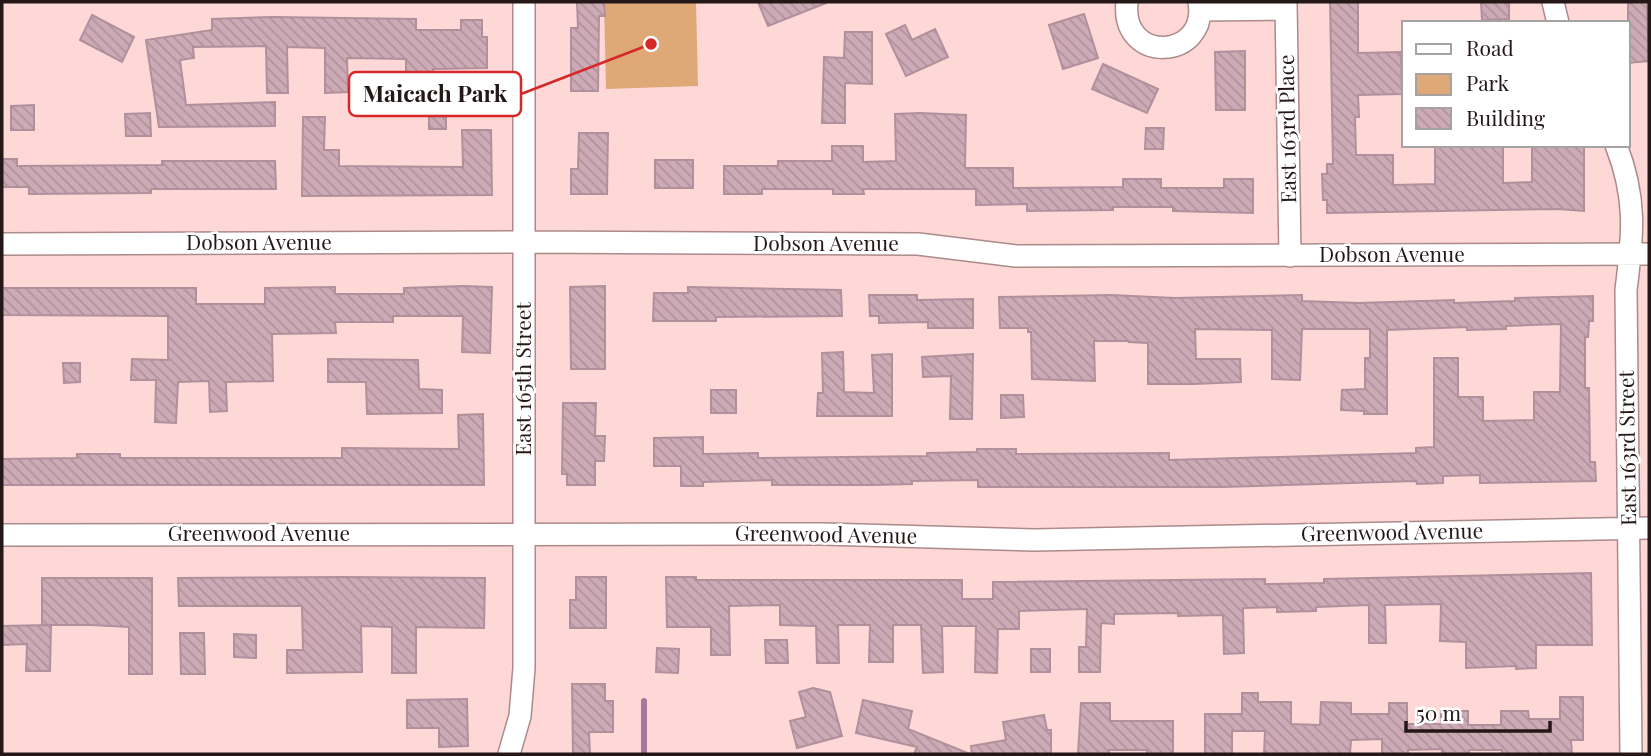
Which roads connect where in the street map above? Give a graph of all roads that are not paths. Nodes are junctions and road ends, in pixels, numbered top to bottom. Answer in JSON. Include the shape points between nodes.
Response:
{"nodes":[{"id":1,"x":524,"y":2,"type":"edge"},
{"id":2,"x":1126,"y":2,"type":"edge"},
{"id":3,"x":1553,"y":2,"type":"edge"},
{"id":4,"x":1286,"y":5,"type":"edge"},
{"id":5,"x":1200,"y":6,"type":"edge"},
{"id":6,"x":1558,"y":21,"type":"edge"},
{"id":7,"x":1617,"y":147,"type":"edge"},
{"id":8,"x":524,"y":242,"type":"junction"},
{"id":9,"x":2,"y":244,"type":"edge"},
{"id":10,"x":1640,"y":254,"type":"edge"},
{"id":11,"x":1290,"y":256,"type":"junction"},
{"id":12,"x":1639,"y":529,"type":"edge"},
{"id":13,"x":524,"y":533,"type":"junction"},
{"id":14,"x":2,"y":535,"type":"edge"},
{"id":15,"x":509,"y":754,"type":"edge"},
{"id":16,"x":1631,"y":754,"type":"edge"}],
"edges":[{"from":1,"to":8,"type":"street","name":"East 165th Street"},
{"from":2,"to":5,"type":"street","via":[[1128,25],[1135,36],[1157,48],[1170,48],[1192,34],[1199,23]]},
{"from":3,"to":6,"type":"street"},
{"from":4,"to":5,"type":"street"},
{"from":4,"to":11,"type":"street","name":"East 163rd Place"},
{"from":7,"to":10,"type":"street","name":"East 163rd Street","via":[[1631,194]]},
{"from":8,"to":9,"type":"street","name":"Dobson Avenue"},
{"from":8,"to":11,"type":"street","name":"Dobson Avenue","via":[[918,244],[1016,256]]},
{"from":8,"to":13,"type":"street","name":"East 165th Street"},
{"from":10,"to":11,"type":"street","name":"Dobson Avenue"},
{"from":10,"to":12,"type":"street","name":"East 163rd Street","via":[[1626,290]]},
{"from":12,"to":13,"type":"street","name":"Greenwood Avenue","via":[[1034,540]]},
{"from":12,"to":16,"type":"street","name":"East 163rd Street"},
{"from":13,"to":14,"type":"street","name":"Greenwood Avenue"},
{"from":13,"to":15,"type":"street","name":"East 165th Street","via":[[523,692]]}]}
